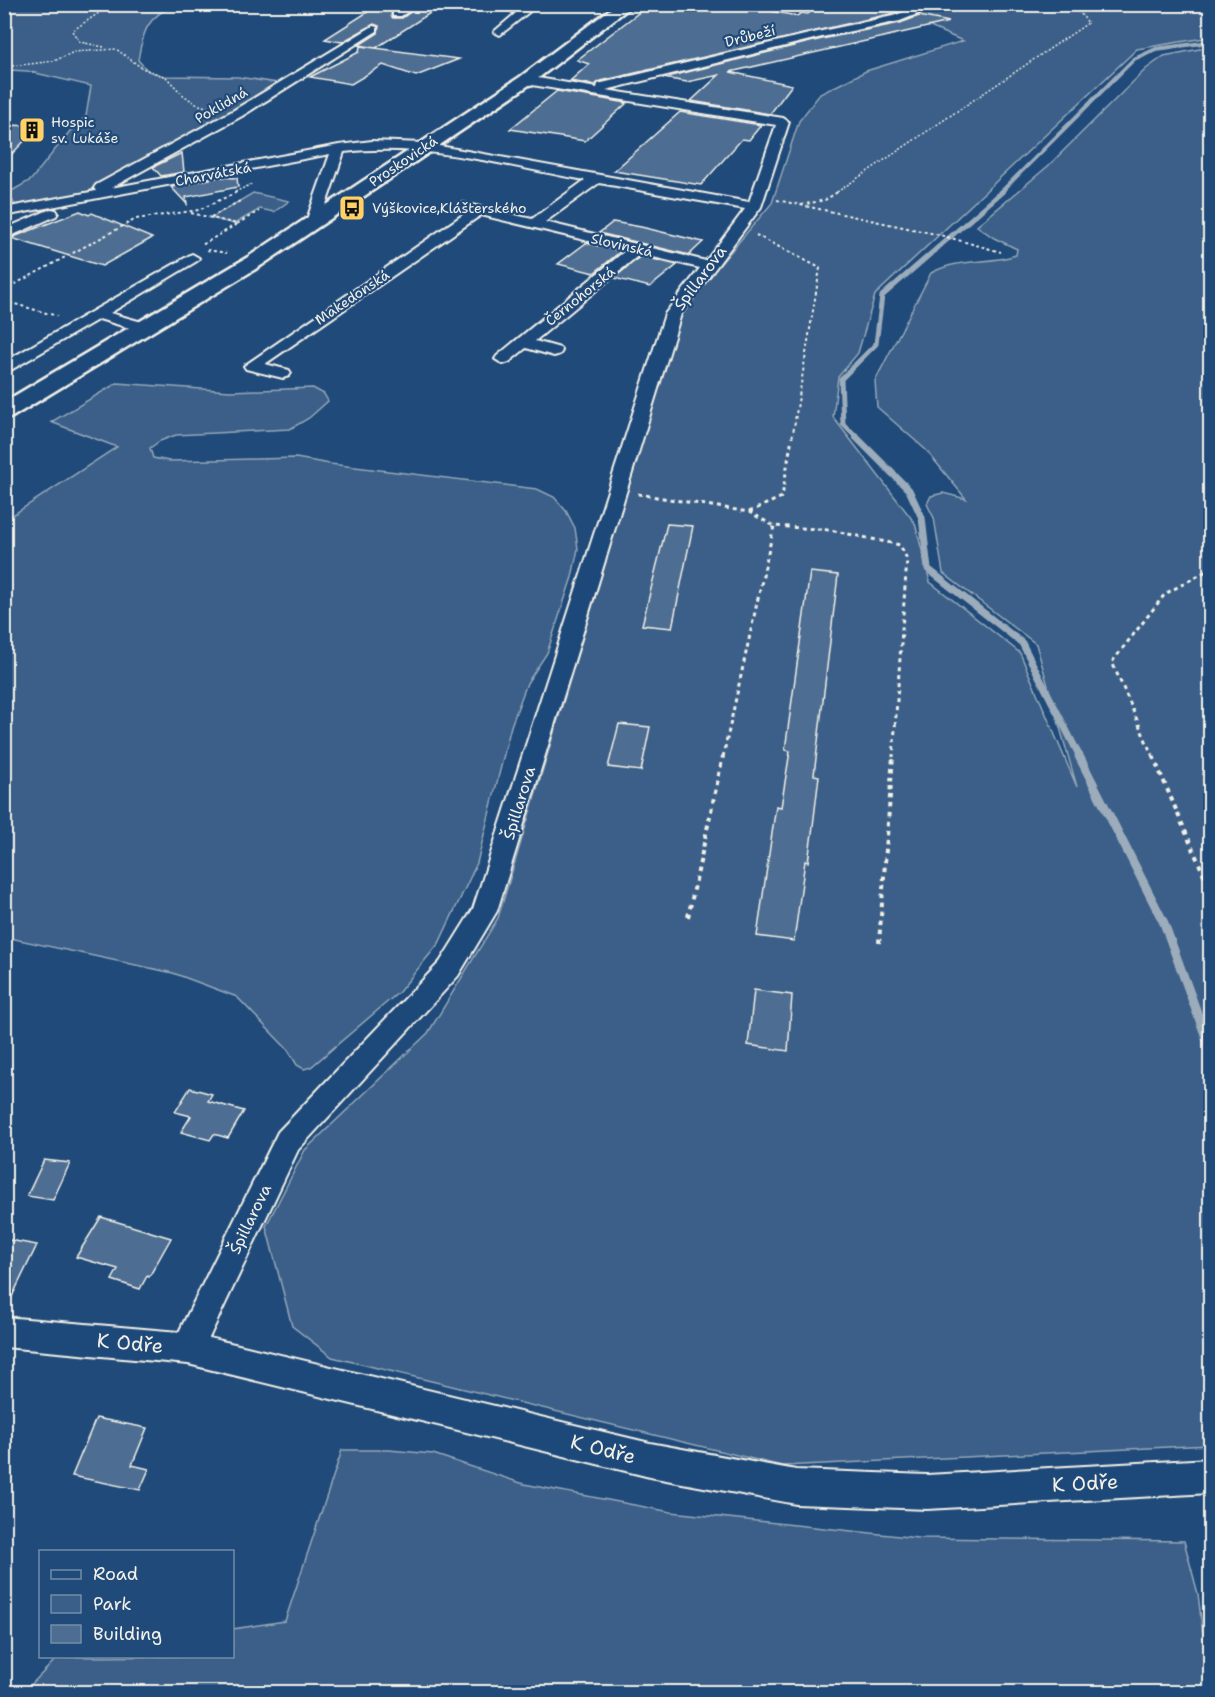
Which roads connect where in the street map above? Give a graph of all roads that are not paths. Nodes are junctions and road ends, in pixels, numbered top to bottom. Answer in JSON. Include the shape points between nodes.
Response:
{"nodes":[{"id":1,"x":415,"y":4,"type":"edge"},
{"id":2,"x":498,"y":4,"type":"edge"},
{"id":3,"x":534,"y":4,"type":"edge"},
{"id":4,"x":627,"y":4,"type":"edge"},
{"id":5,"x":905,"y":4,"type":"edge"},
{"id":6,"x":937,"y":4,"type":"edge"},
{"id":7,"x":524,"y":12,"type":"junction"},
{"id":8,"x":397,"y":14,"type":"dead end"},
{"id":9,"x":914,"y":14,"type":"junction"},
{"id":10,"x":373,"y":29,"type":"dead end"},
{"id":11,"x":500,"y":32,"type":"dead end"},
{"id":12,"x":526,"y":80,"type":"junction"},
{"id":13,"x":664,"y":85,"type":"junction"},
{"id":14,"x":591,"y":90,"type":"junction"},
{"id":15,"x":423,"y":147,"type":"junction"},
{"id":16,"x":339,"y":149,"type":"junction"},
{"id":17,"x":597,"y":178,"type":"junction"},
{"id":18,"x":79,"y":200,"type":"junction"},
{"id":19,"x":756,"y":201,"type":"junction"},
{"id":20,"x":458,"y":206,"type":"dead end"},
{"id":21,"x":478,"y":211,"type":"junction"},
{"id":22,"x":4,"y":212,"type":"edge"},
{"id":23,"x":313,"y":222,"type":"junction"},
{"id":24,"x":534,"y":224,"type":"junction"},
{"id":25,"x":4,"y":235,"type":"edge"},
{"id":26,"x":637,"y":249,"type":"junction"},
{"id":27,"x":192,"y":258,"type":"dead end"},
{"id":28,"x":709,"y":266,"type":"junction"},
{"id":29,"x":98,"y":314,"type":"junction"},
{"id":30,"x":143,"y":327,"type":"junction"},
{"id":31,"x":523,"y":342,"type":"junction"},
{"id":32,"x":554,"y":351,"type":"dead end"},
{"id":33,"x":503,"y":359,"type":"dead end"},
{"id":34,"x":4,"y":369,"type":"edge"},
{"id":35,"x":283,"y":373,"type":"dead end"},
{"id":36,"x":4,"y":412,"type":"edge"},
{"id":37,"x":4,"y":1332,"type":"edge"},
{"id":38,"x":188,"y":1348,"type":"junction"},
{"id":39,"x":1210,"y":1476,"type":"edge"}],
"edges":[{"from":1,"to":8,"type":"street"},
{"from":2,"to":7,"type":"street"},
{"from":3,"to":7,"type":"street"},
{"from":4,"to":12,"type":"street","name":"Proskovická"},
{"from":5,"to":9,"type":"street"},
{"from":6,"to":9,"type":"street","name":"Drůbeží"},
{"from":7,"to":11,"type":"street"},
{"from":9,"to":13,"type":"street","name":"Drůbeží"},
{"from":10,"to":18,"type":"street","name":"Poklidná","via":[[238,113]]},
{"from":12,"to":14,"type":"street","name":"Špillarova"},
{"from":12,"to":15,"type":"street","name":"Proskovická"},
{"from":13,"to":14,"type":"street","name":"Špillarova"},
{"from":13,"to":14,"type":"street","name":"Drůbeží"},
{"from":13,"to":19,"type":"street","name":"Špillarova","via":[[783,122]]},
{"from":15,"to":16,"type":"street","name":"Charvátská","via":[[372,145]]},
{"from":15,"to":17,"type":"street"},
{"from":15,"to":23,"type":"street","name":"Proskovická"},
{"from":16,"to":18,"type":"street","name":"Charvátská"},
{"from":16,"to":23,"type":"street"},
{"from":17,"to":19,"type":"street"},
{"from":17,"to":24,"type":"street"},
{"from":18,"to":22,"type":"street","name":"Charvátská"},
{"from":18,"to":25,"type":"street"},
{"from":19,"to":28,"type":"street","name":"Špillarova"},
{"from":20,"to":21,"type":"street","name":"Slovinská"},
{"from":21,"to":24,"type":"street","name":"Slovinská"},
{"from":21,"to":35,"type":"street","name":"Makedonská","via":[[252,366]]},
{"from":23,"to":30,"type":"street","name":"Proskovická"},
{"from":24,"to":26,"type":"street","name":"Slovinská"},
{"from":26,"to":28,"type":"street","name":"Slovinská"},
{"from":26,"to":31,"type":"street","name":"Černohorská"},
{"from":27,"to":29,"type":"street"},
{"from":28,"to":38,"type":"street","name":"Špillarova","via":[[673,314],[485,911],[449,969],[288,1142]]},
{"from":29,"to":30,"type":"street"},
{"from":29,"to":34,"type":"street"},
{"from":30,"to":36,"type":"street","name":"Proskovická"},
{"from":31,"to":32,"type":"street","name":"Černohorská"},
{"from":31,"to":33,"type":"street","name":"Černohorská"},
{"from":37,"to":38,"type":"street","name":"K Odře"},
{"from":38,"to":39,"type":"street","name":"K Odře","via":[[650,1460],[796,1487],[927,1492]]}]}
